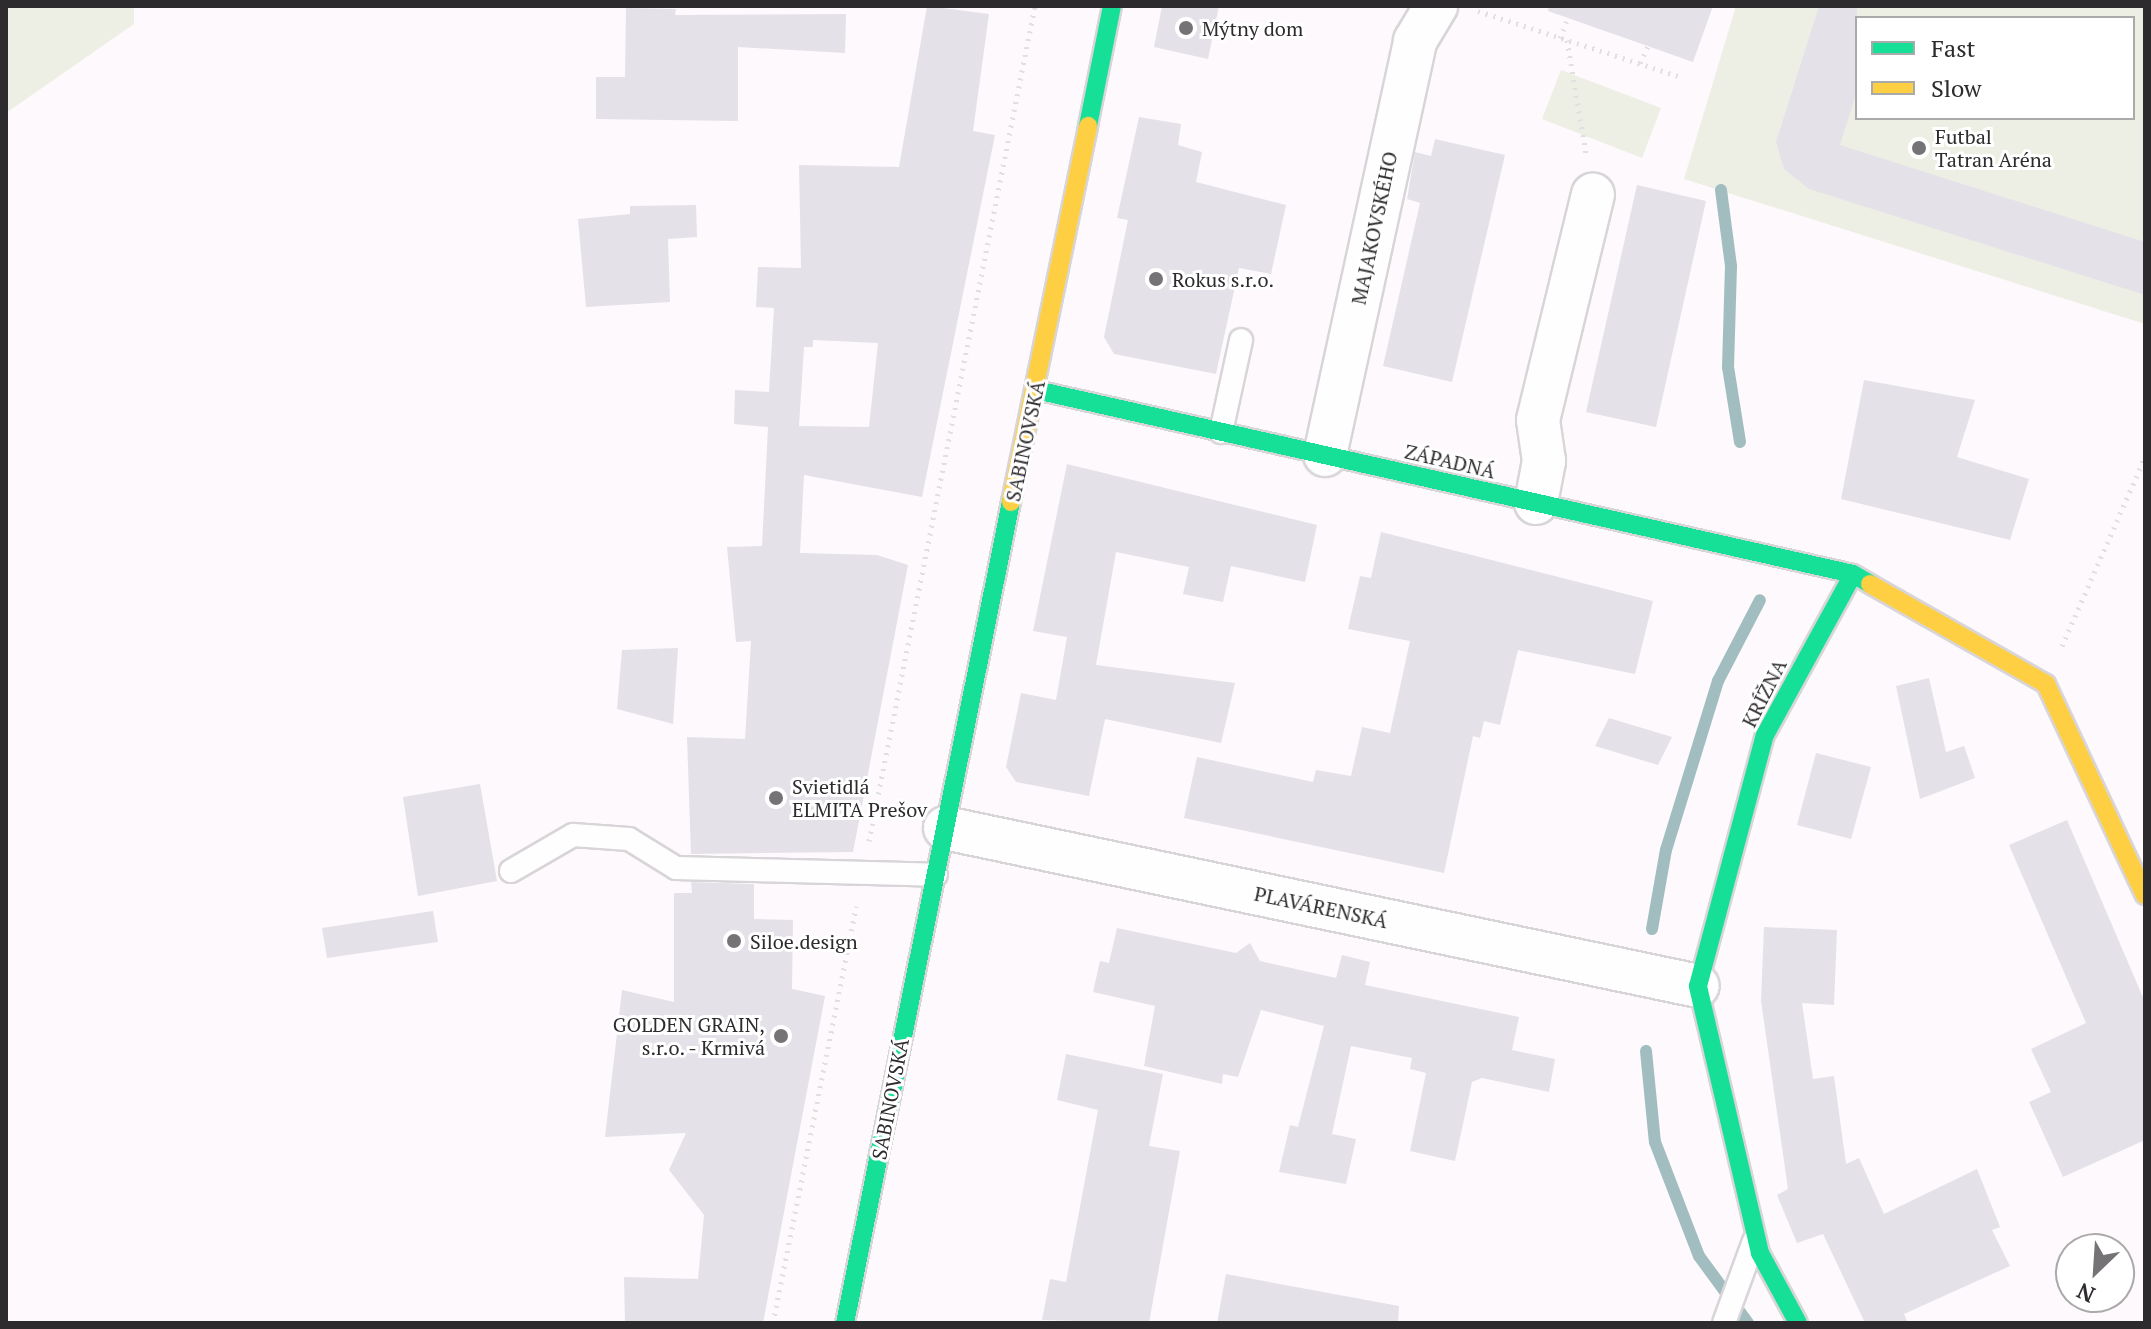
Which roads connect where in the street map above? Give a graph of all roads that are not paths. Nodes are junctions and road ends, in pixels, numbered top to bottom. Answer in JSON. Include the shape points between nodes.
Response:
{"nodes":[{"id":1,"x":1112,"y":6,"type":"edge"},
{"id":2,"x":1436,"y":6,"type":"edge"},
{"id":3,"x":1593,"y":195,"type":"road end"},
{"id":4,"x":1241,"y":340,"type":"dead end"},
{"id":5,"x":1036,"y":390,"type":"junction"},
{"id":6,"x":1221,"y":432,"type":"junction"},
{"id":7,"x":1325,"y":455,"type":"junction"},
{"id":8,"x":1536,"y":503,"type":"junction"},
{"id":9,"x":1853,"y":574,"type":"junction"},
{"id":10,"x":945,"y":828,"type":"junction"},
{"id":11,"x":511,"y":871,"type":"dead end"},
{"id":12,"x":936,"y":875,"type":"junction"},
{"id":13,"x":2145,"y":895,"type":"edge"},
{"id":14,"x":1698,"y":986,"type":"junction"},
{"id":15,"x":1756,"y":1236,"type":"junction"},
{"id":16,"x":1793,"y":1320,"type":"edge"},
{"id":17,"x":1725,"y":1322,"type":"edge"},
{"id":18,"x":845,"y":1323,"type":"edge"}],
"edges":[{"from":1,"to":5,"type":"street","name":"SABINOVSKÁ"},
{"from":2,"to":7,"type":"street","name":"MAJAKOVSKÉHO","via":[[1415,41]]},
{"from":3,"to":8,"type":"street","via":[[1538,420],[1544,461]]},
{"from":4,"to":6,"type":"lane"},
{"from":5,"to":6,"type":"street","name":"ZÁPADNÁ"},
{"from":5,"to":10,"type":"street","name":"SABINOVSKÁ"},
{"from":6,"to":7,"type":"street","name":"ZÁPADNÁ"},
{"from":7,"to":8,"type":"street","name":"ZÁPADNÁ"},
{"from":8,"to":9,"type":"street","name":"ZÁPADNÁ"},
{"from":9,"to":13,"type":"street","via":[[2046,684]]},
{"from":9,"to":14,"type":"street","name":"KRÍŽNA","via":[[1765,735]]},
{"from":10,"to":12,"type":"street","name":"SABINOVSKÁ"},
{"from":10,"to":14,"type":"street","name":"PLAVÁRENSKÁ"},
{"from":11,"to":12,"type":"lane","via":[[573,835],[629,839],[676,868]]},
{"from":12,"to":18,"type":"street","name":"SABINOVSKÁ"},
{"from":14,"to":15,"type":"street","name":"KRÍŽNA"},
{"from":15,"to":16,"type":"street","name":"KRÍŽNA"},
{"from":15,"to":17,"type":"lane"}]}
